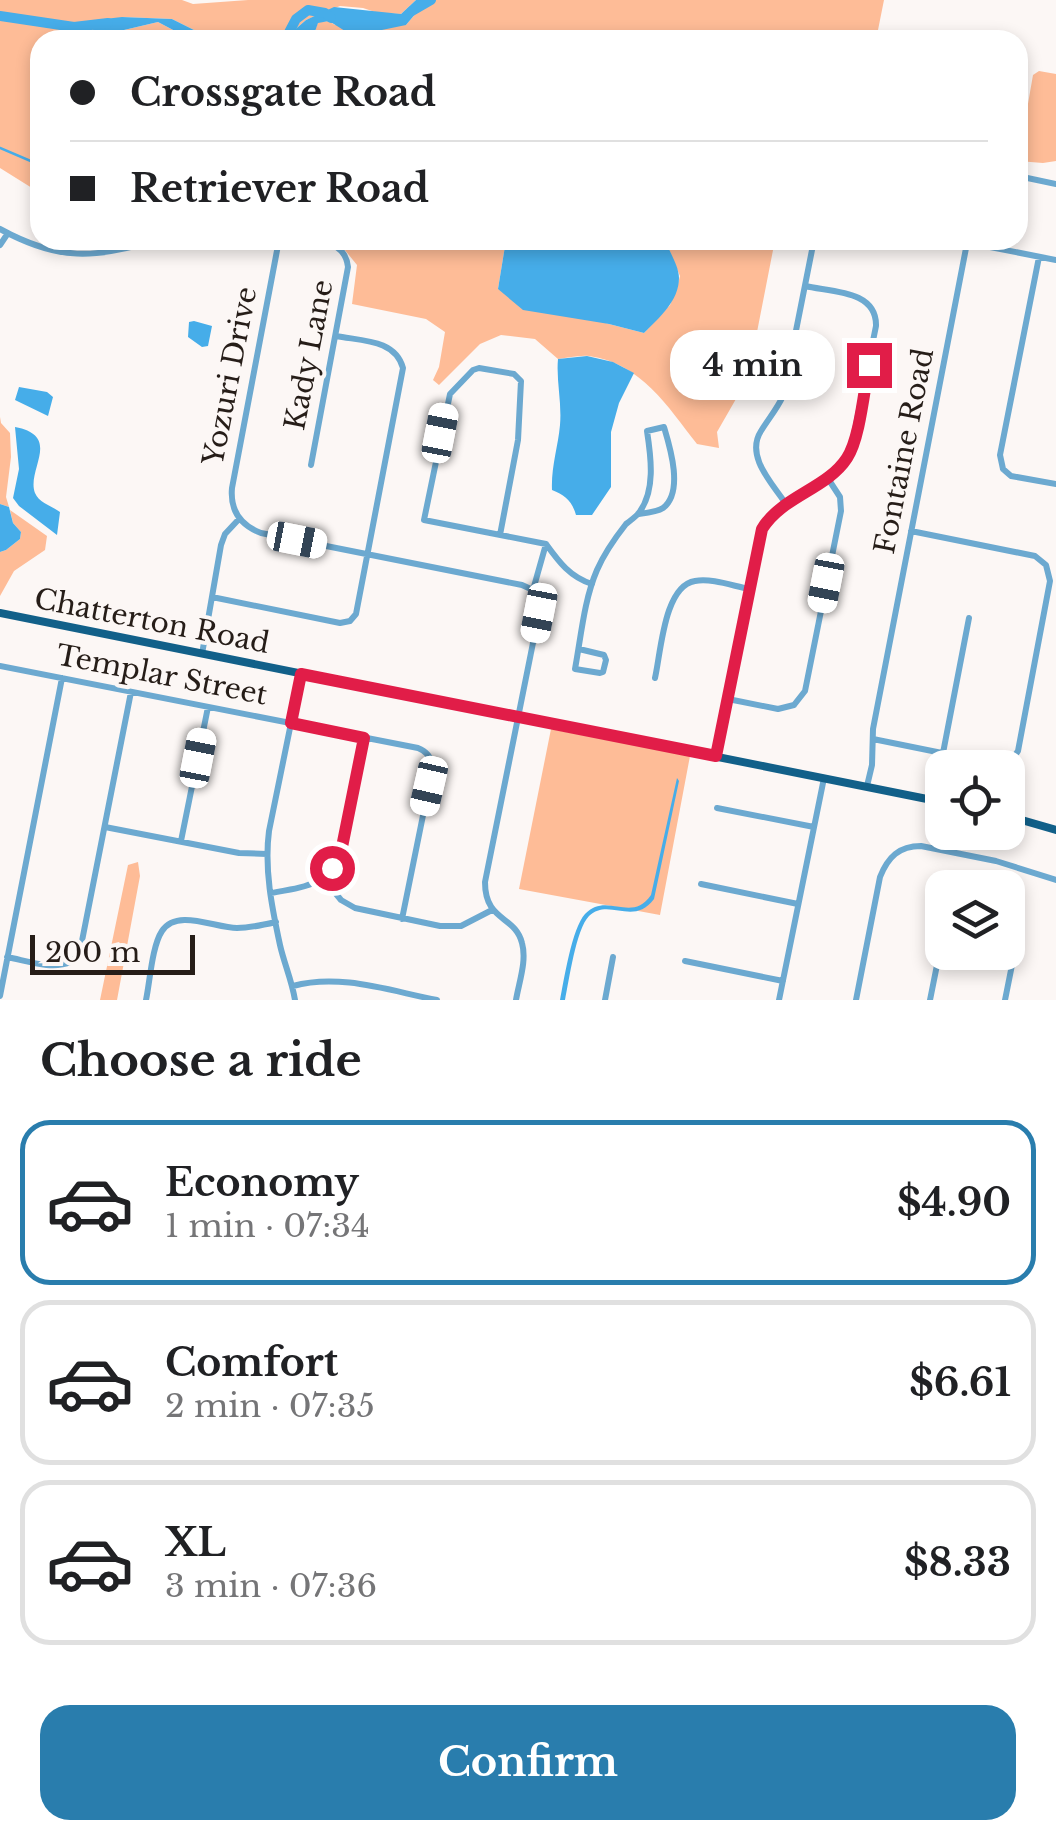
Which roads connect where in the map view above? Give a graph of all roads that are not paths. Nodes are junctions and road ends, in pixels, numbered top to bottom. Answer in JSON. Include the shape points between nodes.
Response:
{"nodes":[{"id":1,"x":1028,"y":178,"type":"edge"},
{"id":2,"x":1056,"y":184,"type":"edge"},
{"id":3,"x":4,"y":231,"type":"edge"},
{"id":4,"x":30,"y":243,"type":"edge"},
{"id":5,"x":0,"y":245,"type":"edge"},
{"id":6,"x":48,"y":250,"type":"edge"},
{"id":7,"x":125,"y":250,"type":"edge"},
{"id":8,"x":278,"y":250,"type":"edge"},
{"id":9,"x":340,"y":250,"type":"edge"},
{"id":10,"x":812,"y":250,"type":"edge"},
{"id":11,"x":966,"y":250,"type":"edge"},
{"id":12,"x":1006,"y":250,"type":"edge"},
{"id":13,"x":1039,"y":256,"type":"junction"},
{"id":14,"x":1056,"y":260,"type":"edge"},
{"id":15,"x":804,"y":286,"type":"junction"},
{"id":16,"x":336,"y":336,"type":"junction"},
{"id":17,"x":311,"y":465,"type":"dead end"},
{"id":18,"x":827,"y":477,"type":"junction"},
{"id":19,"x":1056,"y":484,"type":"edge"},
{"id":20,"x":786,"y":504,"type":"junction"},
{"id":21,"x":638,"y":514,"type":"junction"},
{"id":22,"x":239,"y":519,"type":"junction"},
{"id":23,"x":911,"y":531,"type":"junction"},
{"id":24,"x":500,"y":534,"type":"junction"},
{"id":25,"x":546,"y":544,"type":"junction"},
{"id":26,"x":368,"y":554,"type":"junction"},
{"id":27,"x":592,"y":584,"type":"junction"},
{"id":28,"x":749,"y":589,"type":"junction"},
{"id":29,"x":534,"y":590,"type":"junction"},
{"id":30,"x":212,"y":597,"type":"junction"},
{"id":31,"x":1,"y":614,"type":"edge"},
{"id":32,"x":968,"y":618,"type":"dead end"},
{"id":33,"x":0,"y":626,"type":"edge"},
{"id":34,"x":579,"y":650,"type":"junction"},
{"id":35,"x":202,"y":654,"type":"junction"},
{"id":36,"x":0,"y":666,"type":"edge"},
{"id":37,"x":301,"y":674,"type":"junction"},
{"id":38,"x":62,"y":678,"type":"junction"},
{"id":39,"x":655,"y":678,"type":"dead end"},
{"id":40,"x":131,"y":692,"type":"junction"},
{"id":41,"x":727,"y":699,"type":"junction"},
{"id":42,"x":208,"y":707,"type":"junction"},
{"id":43,"x":518,"y":717,"type":"junction"},
{"id":44,"x":291,"y":723,"type":"junction"},
{"id":45,"x":364,"y":738,"type":"junction"},
{"id":46,"x":872,"y":740,"type":"junction"},
{"id":47,"x":927,"y":750,"type":"edge"},
{"id":48,"x":944,"y":750,"type":"edge"},
{"id":49,"x":1018,"y":750,"type":"edge"},
{"id":50,"x":716,"y":756,"type":"junction"},
{"id":51,"x":824,"y":778,"type":"junction"},
{"id":52,"x":867,"y":786,"type":"junction"},
{"id":53,"x":925,"y":798,"type":"edge"},
{"id":54,"x":717,"y":808,"type":"dead end"},
{"id":55,"x":1025,"y":821,"type":"edge"},
{"id":56,"x":105,"y":827,"type":"junction"},
{"id":57,"x":814,"y":827,"type":"junction"},
{"id":58,"x":1056,"y":830,"type":"edge"},
{"id":59,"x":181,"y":842,"type":"junction"},
{"id":60,"x":266,"y":854,"type":"junction"},
{"id":61,"x":323,"y":878,"type":"junction"},
{"id":62,"x":1056,"y":880,"type":"edge"},
{"id":63,"x":701,"y":884,"type":"dead end"},
{"id":64,"x":271,"y":893,"type":"junction"},
{"id":65,"x":798,"y":904,"type":"junction"},
{"id":66,"x":492,"y":910,"type":"junction"},
{"id":67,"x":402,"y":918,"type":"junction"},
{"id":68,"x":276,"y":922,"type":"junction"},
{"id":69,"x":8,"y":957,"type":"junction"},
{"id":70,"x":613,"y":958,"type":"dead end"},
{"id":71,"x":685,"y":962,"type":"dead end"},
{"id":72,"x":936,"y":970,"type":"edge"},
{"id":73,"x":1011,"y":970,"type":"edge"},
{"id":74,"x":783,"y":981,"type":"junction"},
{"id":75,"x":292,"y":986,"type":"junction"},
{"id":76,"x":0,"y":996,"type":"edge"},
{"id":77,"x":146,"y":1000,"type":"edge"},
{"id":78,"x":295,"y":1000,"type":"edge"},
{"id":79,"x":437,"y":1000,"type":"edge"},
{"id":80,"x":516,"y":1000,"type":"edge"},
{"id":81,"x":604,"y":1000,"type":"edge"},
{"id":82,"x":779,"y":1000,"type":"edge"},
{"id":83,"x":856,"y":1000,"type":"edge"},
{"id":84,"x":930,"y":1000,"type":"edge"},
{"id":85,"x":1005,"y":1000,"type":"edge"}],
"edges":[{"from":1,"to":2,"type":"street"},
{"from":3,"to":4,"type":"street"},
{"from":3,"to":5,"type":"street"},
{"from":6,"to":7,"type":"street","via":[[86,256]]},
{"from":8,"to":22,"type":"street","name":"Yozuri Drive","via":[[232,488]]},
{"from":9,"to":16,"type":"street","name":"Kady Lane","via":[[348,268]]},
{"from":10,"to":15,"type":"street"},
{"from":11,"to":23,"type":"street","name":"Fontaine Road"},
{"from":12,"to":13,"type":"street"},
{"from":13,"to":14,"type":"street"},
{"from":13,"to":19,"type":"street","via":[[1000,471]]},
{"from":15,"to":18,"type":"street","via":[[856,296],[876,317],[854,442]]},
{"from":15,"to":20,"type":"street","via":[[782,396],[755,450]]},
{"from":16,"to":17,"type":"street","name":"Kady Lane"},
{"from":16,"to":26,"type":"street","via":[[389,347],[403,368]]},
{"from":18,"to":20,"type":"street"},
{"from":18,"to":41,"type":"street","via":[[841,511],[796,709]]},
{"from":20,"to":28,"type":"street","via":[[762,529]]},
{"from":21,"to":21,"type":"street","via":[[660,510],[670,496],[675,472],[664,426],[647,431],[651,478]]},
{"from":21,"to":27,"type":"street","via":[[613,542]]},
{"from":22,"to":26,"type":"street","via":[[261,533]]},
{"from":22,"to":30,"type":"street","via":[[221,545]]},
{"from":23,"to":46,"type":"street","name":"Fontaine Road"},
{"from":23,"to":49,"type":"street","via":[[1030,554],[1046,564],[1050,581]]},
{"from":24,"to":24,"type":"street","via":[[424,520],[448,397],[479,368],[514,374],[521,382]]},
{"from":24,"to":25,"type":"street"},
{"from":25,"to":27,"type":"street","via":[[567,571]]},
{"from":25,"to":29,"type":"street"},
{"from":26,"to":29,"type":"street"},
{"from":26,"to":30,"type":"street","via":[[356,614],[344,623]]},
{"from":27,"to":34,"type":"street"},
{"from":28,"to":39,"type":"street","via":[[701,580],[680,588]]},
{"from":28,"to":41,"type":"street"},
{"from":29,"to":43,"type":"street","via":[[539,613]]},
{"from":30,"to":35,"type":"street"},
{"from":31,"to":33,"type":"street"},
{"from":31,"to":35,"type":"main road","name":"Chatterton Road"},
{"from":32,"to":48,"type":"street"},
{"from":34,"to":34,"type":"street","via":[[604,656],[604,672],[576,669]]},
{"from":35,"to":37,"type":"main road","name":"Chatterton Road"},
{"from":36,"to":38,"type":"street","name":"Templar Street"},
{"from":37,"to":43,"type":"main road","name":"Chatterton Road"},
{"from":37,"to":44,"type":"street"},
{"from":38,"to":40,"type":"street","name":"Templar Street"},
{"from":38,"to":69,"type":"street"},
{"from":40,"to":42,"type":"street","name":"Templar Street"},
{"from":40,"to":56,"type":"street"},
{"from":41,"to":50,"type":"street"},
{"from":42,"to":44,"type":"street","name":"Templar Street"},
{"from":42,"to":59,"type":"street"},
{"from":43,"to":50,"type":"main road","name":"Chatterton Road"},
{"from":43,"to":66,"type":"street","via":[[485,882]]},
{"from":44,"to":45,"type":"street","name":"Templar Street"},
{"from":44,"to":60,"type":"street"},
{"from":45,"to":61,"type":"street","via":[[339,856]]},
{"from":45,"to":67,"type":"street","name":"Templar Street","via":[[430,756]]},
{"from":46,"to":47,"type":"street"},
{"from":46,"to":52,"type":"street","name":"Fontaine Road"},
{"from":50,"to":51,"type":"main road","name":"Chatterton Road"},
{"from":51,"to":52,"type":"main road","name":"Chatterton Road"},
{"from":51,"to":57,"type":"street"},
{"from":52,"to":53,"type":"main road","name":"Chatterton Road"},
{"from":54,"to":57,"type":"street"},
{"from":55,"to":58,"type":"main road"},
{"from":56,"to":59,"type":"street"},
{"from":56,"to":69,"type":"street","via":[[82,946],[72,965]]},
{"from":57,"to":65,"type":"street"},
{"from":59,"to":60,"type":"street"},
{"from":60,"to":64,"type":"street"},
{"from":61,"to":64,"type":"street"},
{"from":61,"to":67,"type":"street","via":[[347,904]]},
{"from":62,"to":83,"type":"street","via":[[921,846],[897,852],[880,877]]},
{"from":63,"to":65,"type":"street"},
{"from":64,"to":68,"type":"street"},
{"from":65,"to":74,"type":"street"},
{"from":66,"to":67,"type":"street","via":[[455,927]]},
{"from":66,"to":80,"type":"street","via":[[522,933]]},
{"from":68,"to":75,"type":"street"},
{"from":68,"to":77,"type":"street","via":[[240,928],[170,923],[158,940]]},
{"from":69,"to":76,"type":"street"},
{"from":70,"to":81,"type":"street"},
{"from":71,"to":74,"type":"street"},
{"from":72,"to":84,"type":"street"},
{"from":73,"to":85,"type":"street"},
{"from":74,"to":82,"type":"street"},
{"from":75,"to":78,"type":"street"},
{"from":75,"to":79,"type":"street","via":[[329,980]]}]}
